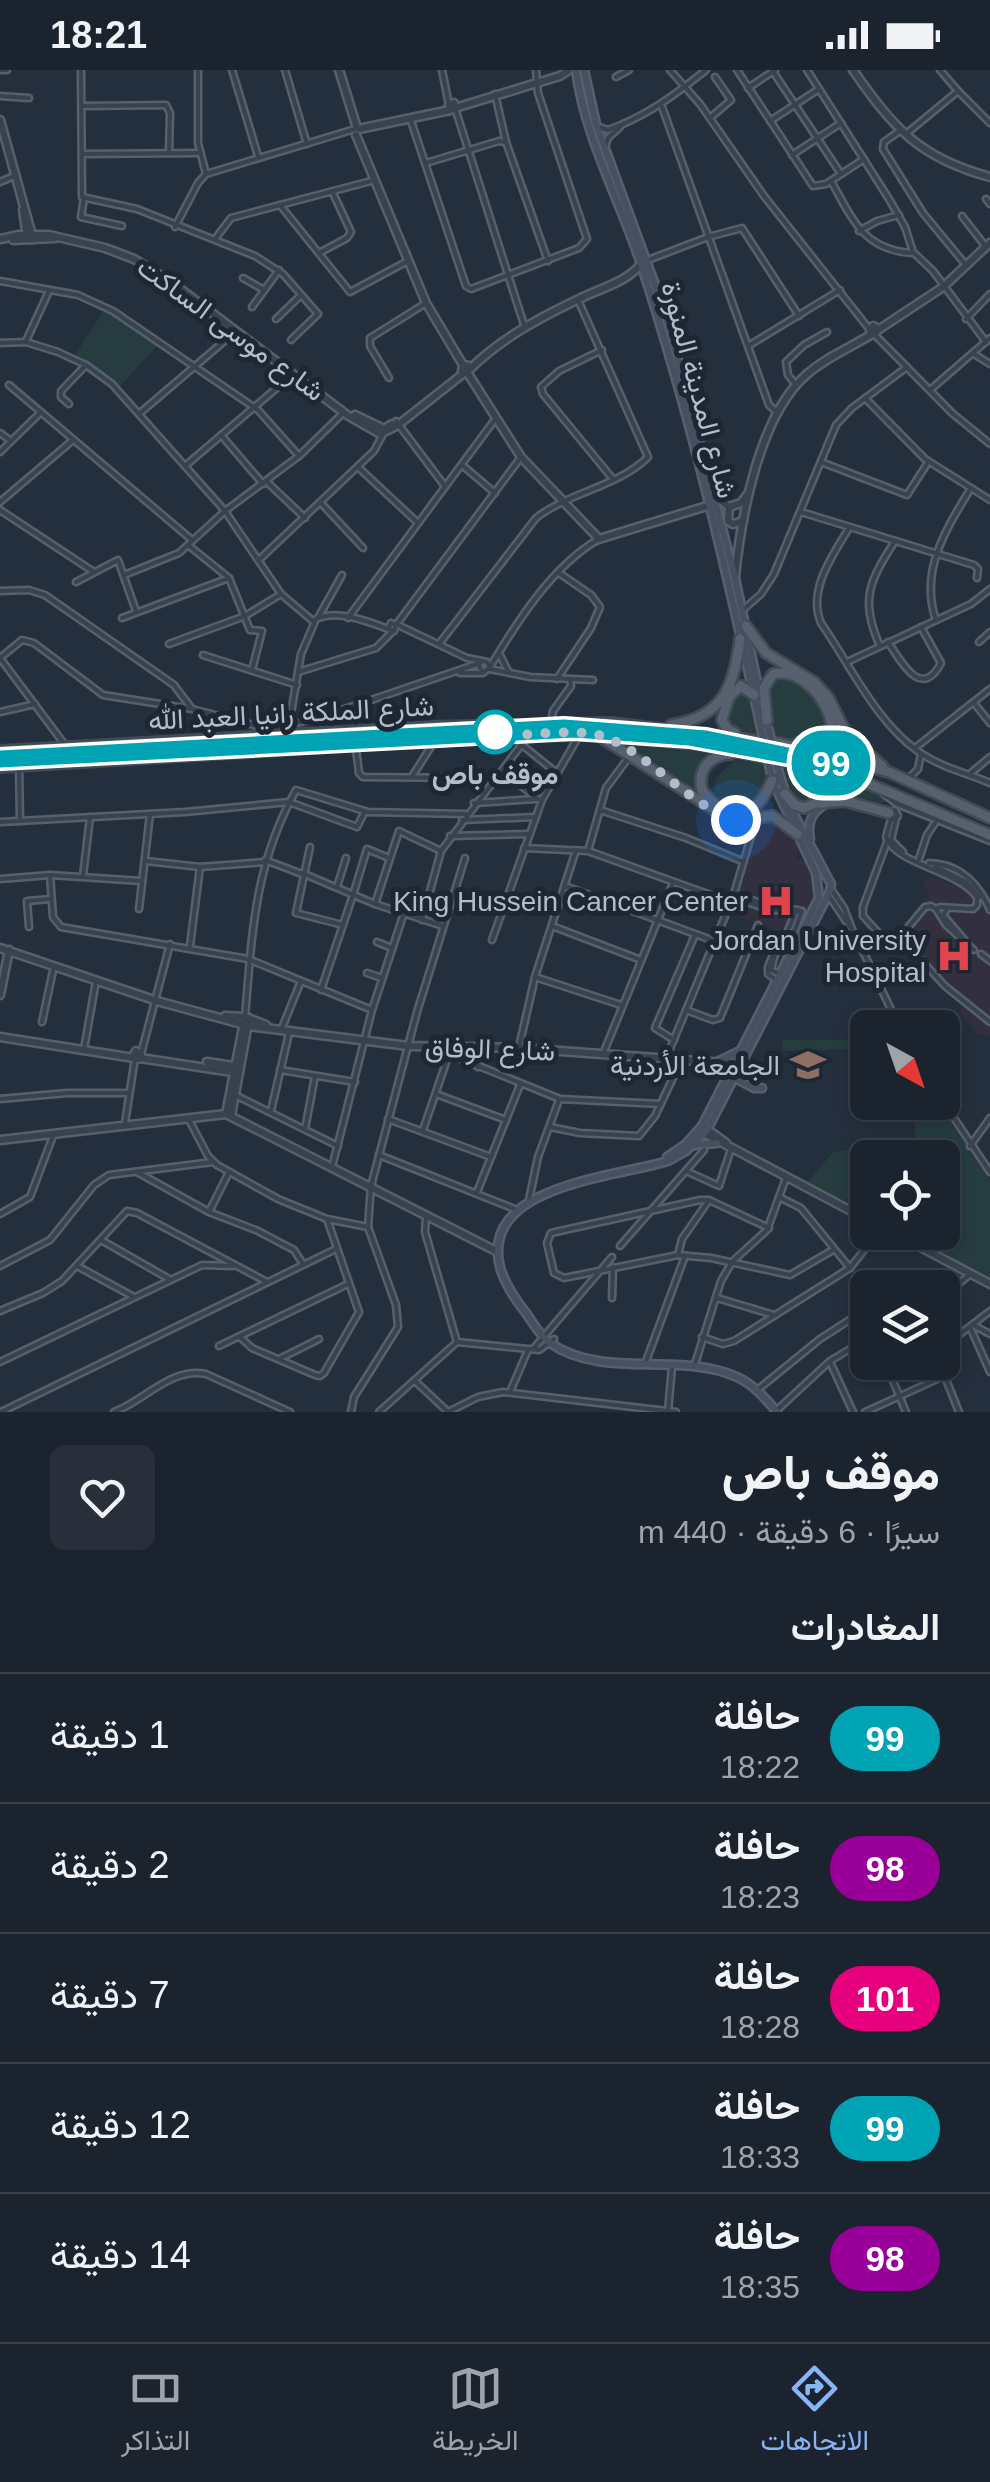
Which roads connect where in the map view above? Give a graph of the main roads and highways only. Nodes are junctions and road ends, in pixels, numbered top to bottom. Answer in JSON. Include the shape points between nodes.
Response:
{"nodes":[{"id":1,"x":572,"y":70,"type":"edge"},
{"id":2,"x":584,"y":70,"type":"edge"},
{"id":3,"x":644,"y":262,"type":"junction"},
{"id":4,"x":746,"y":626,"type":"junction"},
{"id":5,"x":740,"y":639,"type":"junction"},
{"id":6,"x":754,"y":696,"type":"junction"},
{"id":7,"x":765,"y":725,"type":"junction"},
{"id":8,"x":662,"y":727,"type":"junction"},
{"id":9,"x":599,"y":736,"type":"junction"},
{"id":10,"x":747,"y":738,"type":"junction"},
{"id":11,"x":779,"y":744,"type":"junction"},
{"id":12,"x":0,"y":751,"type":"edge"},
{"id":13,"x":747,"y":753,"type":"junction"},
{"id":14,"x":0,"y":766,"type":"edge"},
{"id":15,"x":811,"y":767,"type":"junction"},
{"id":16,"x":889,"y":772,"type":"junction"},
{"id":17,"x":774,"y":775,"type":"junction"},
{"id":18,"x":862,"y":781,"type":"junction"},
{"id":19,"x":786,"y":794,"type":"junction"},
{"id":20,"x":816,"y":804,"type":"junction"},
{"id":21,"x":857,"y":804,"type":"junction"},
{"id":22,"x":892,"y":816,"type":"joint"},
{"id":23,"x":990,"y":818,"type":"edge"},
{"id":24,"x":797,"y":834,"type":"junction"},
{"id":25,"x":990,"y":838,"type":"edge"},
{"id":26,"x":811,"y":854,"type":"junction"},
{"id":27,"x":742,"y":1049,"type":"junction"},
{"id":28,"x":737,"y":1066,"type":"junction"},
{"id":29,"x":730,"y":1079,"type":"junction"},
{"id":30,"x":762,"y":1088,"type":"dead end"},
{"id":31,"x":703,"y":1130,"type":"junction"},
{"id":32,"x":718,"y":1142,"type":"road end"},
{"id":33,"x":693,"y":1145,"type":"junction"},
{"id":34,"x":657,"y":1163,"type":"junction"},
{"id":35,"x":777,"y":1411,"type":"edge"}],
"edges":[{"from":1,"to":3,"type":"main road","name":"شارع المدينة المنورة"},
{"from":2,"to":3,"type":"main road","name":"شارع المدينة المنورة"},
{"from":3,"to":4,"type":"main road","name":"شارع المدينة المنورة"},
{"from":3,"to":5,"type":"main road","name":"شارع المدينة المنورة"},
{"from":4,"to":7,"type":"main road","name":"شارع المدينة المنورة"},
{"from":4,"to":16,"type":"main road","via":[[766,653],[822,689],[846,733]]},
{"from":5,"to":6,"type":"main road","name":"شارع المدينة المنورة"},
{"from":5,"to":8,"type":"main road","via":[[736,668],[718,705],[695,720]]},
{"from":6,"to":7,"type":"main road","name":"شارع المدينة المنورة"},
{"from":6,"to":10,"type":"main road","via":[[738,688],[722,713],[727,729]]},
{"from":7,"to":11,"type":"main road","via":[[764,688],[776,672],[802,681],[826,706],[832,726],[826,742]]},
{"from":7,"to":17,"type":"main road","bridge":true},
{"from":8,"to":10,"type":"main road","name":"شارع الملكة رانيا العبد الله"},
{"from":8,"to":12,"type":"main road","name":"شارع الملكة رانيا العبد الله","via":[[551,722]]},
{"from":9,"to":13,"type":"main road","name":"شارع الملكة رانيا العبد الله"},
{"from":9,"to":14,"type":"main road","name":"شارع الملكة رانيا العبد الله"},
{"from":9,"to":24,"type":"main road","via":[[724,816],[772,816]]},
{"from":10,"to":11,"type":"main road","name":"شارع الملكة رانيا العبد الله"},
{"from":11,"to":16,"type":"main road","name":"شارع الملكة رانيا العبد الله"},
{"from":13,"to":15,"type":"main road","name":"شارع الملكة رانيا العبد الله"},
{"from":13,"to":17,"type":"main road","via":[[710,760],[700,776],[706,796],[725,810],[749,812]]},
{"from":15,"to":18,"type":"main road","name":"شارع الملكة رانيا العبد الله"},
{"from":15,"to":20,"type":"main road","via":[[826,785]]},
{"from":16,"to":23,"type":"main road","name":"شارع الملكة رانيا العبد الله"},
{"from":17,"to":19,"type":"main road"},
{"from":17,"to":24,"type":"main road"},
{"from":18,"to":21,"type":"main road"},
{"from":18,"to":25,"type":"main road","name":"شارع الملكة رانيا العبد الله"},
{"from":19,"to":20,"type":"main road","via":[[799,807]]},
{"from":19,"to":26,"type":"main road"},
{"from":20,"to":21,"type":"main road"},
{"from":21,"to":22,"type":"main road"},
{"from":22,"to":26,"type":"main road","via":[[845,803],[824,805],[810,820]]},
{"from":24,"to":26,"type":"main road"},
{"from":26,"to":27,"type":"main road","via":[[819,898]]},
{"from":26,"to":28,"type":"main road","via":[[830,893]]},
{"from":27,"to":28,"type":"main road"},
{"from":27,"to":29,"type":"main road","via":[[717,1063]]},
{"from":28,"to":29,"type":"main road"},
{"from":29,"to":30,"type":"main road"},
{"from":29,"to":31,"type":"main road"},
{"from":31,"to":33,"type":"main road"},
{"from":31,"to":34,"type":"main road"},
{"from":32,"to":33,"type":"main road"},
{"from":33,"to":34,"type":"main road"},
{"from":34,"to":35,"type":"main road","via":[[529,1200],[503,1230],[500,1268],[549,1338],[579,1354],[735,1376]]}]}
